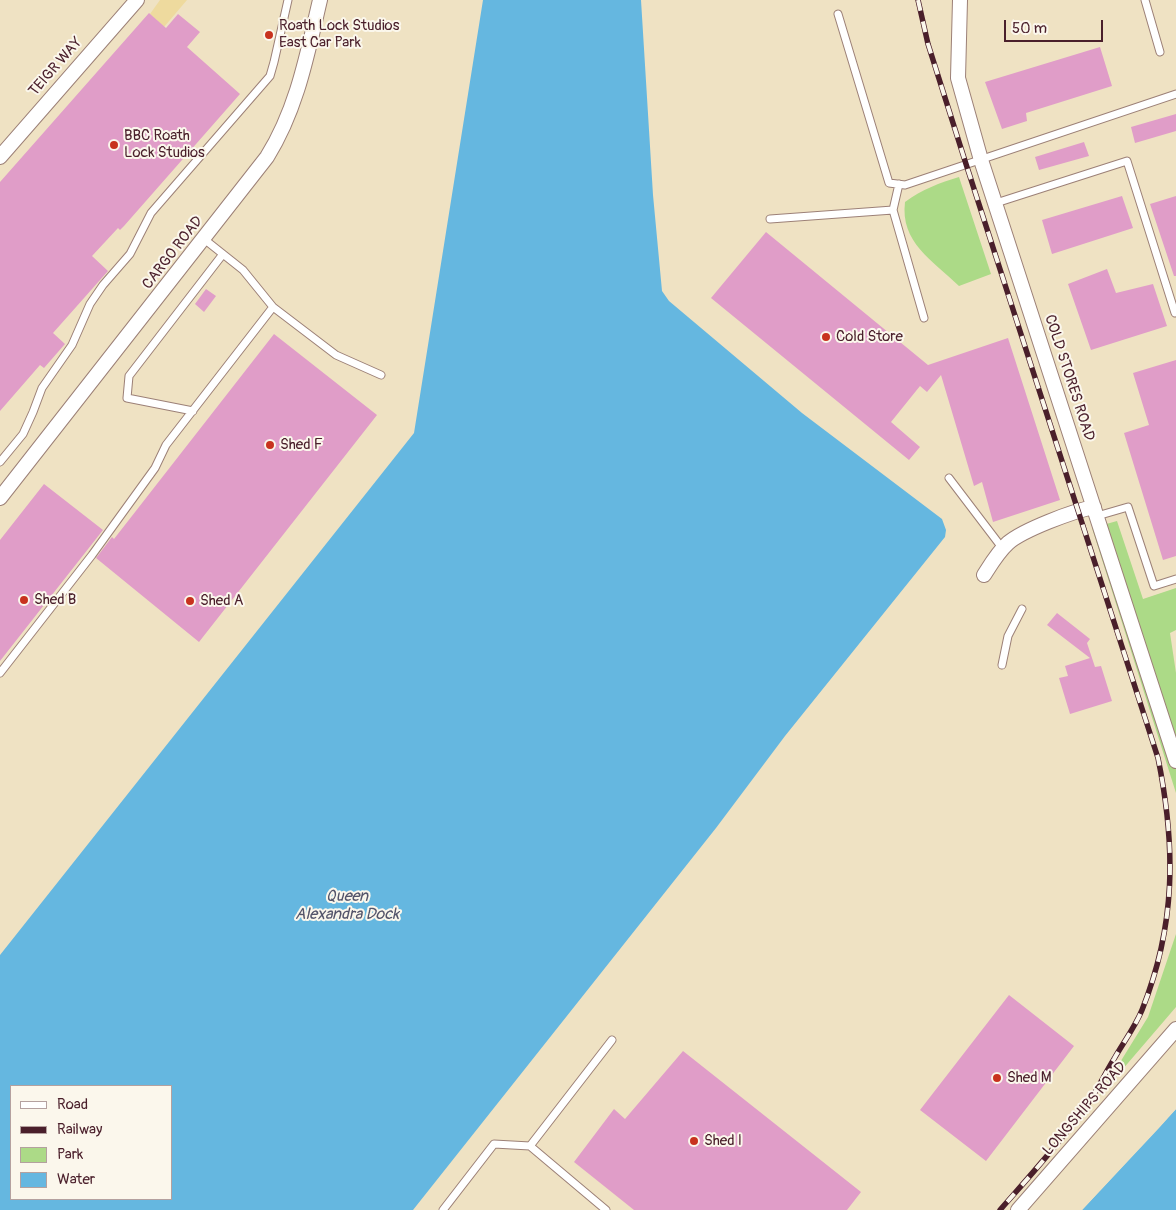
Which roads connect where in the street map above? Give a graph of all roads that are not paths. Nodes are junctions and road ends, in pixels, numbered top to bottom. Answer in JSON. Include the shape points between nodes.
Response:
{"nodes":[{"id":1,"x":137,"y":0,"type":"edge"},
{"id":2,"x":288,"y":0,"type":"edge"},
{"id":3,"x":320,"y":0,"type":"edge"},
{"id":4,"x":960,"y":0,"type":"edge"},
{"id":5,"x":1145,"y":0,"type":"edge"},
{"id":6,"x":838,"y":14,"type":"dead end"},
{"id":7,"x":1160,"y":52,"type":"dead end"},
{"id":8,"x":1176,"y":94,"type":"edge"},
{"id":9,"x":0,"y":157,"type":"edge"},
{"id":10,"x":981,"y":160,"type":"junction"},
{"id":11,"x":899,"y":184,"type":"junction"},
{"id":12,"x":996,"y":202,"type":"junction"},
{"id":13,"x":893,"y":210,"type":"junction"},
{"id":14,"x":770,"y":219,"type":"dead end"},
{"id":15,"x":204,"y":239,"type":"junction"},
{"id":16,"x":222,"y":254,"type":"junction"},
{"id":17,"x":273,"y":307,"type":"junction"},
{"id":18,"x":1176,"y":313,"type":"edge"},
{"id":19,"x":924,"y":318,"type":"dead end"},
{"id":20,"x":381,"y":376,"type":"dead end"},
{"id":21,"x":193,"y":411,"type":"junction"},
{"id":22,"x":0,"y":462,"type":"edge"},
{"id":23,"x":949,"y":478,"type":"dead end"},
{"id":24,"x":0,"y":498,"type":"edge"},
{"id":25,"x":1095,"y":511,"type":"junction"},
{"id":26,"x":1003,"y":549,"type":"junction"},
{"id":27,"x":984,"y":574,"type":"dead end"},
{"id":28,"x":1176,"y":579,"type":"edge"},
{"id":29,"x":1022,"y":609,"type":"dead end"},
{"id":30,"x":1002,"y":665,"type":"dead end"},
{"id":31,"x":0,"y":673,"type":"edge"},
{"id":32,"x":1176,"y":761,"type":"edge"},
{"id":33,"x":1176,"y":1029,"type":"edge"},
{"id":34,"x":612,"y":1040,"type":"dead end"},
{"id":35,"x":530,"y":1146,"type":"junction"},
{"id":36,"x":443,"y":1210,"type":"edge"},
{"id":37,"x":606,"y":1210,"type":"edge"},
{"id":38,"x":1018,"y":1210,"type":"edge"}],
"edges":[{"from":1,"to":9,"type":"street","name":"TEIGR WAY"},
{"from":2,"to":22,"type":"lane","via":[[270,76],[151,213],[130,254],[90,304],[72,345],[42,388],[23,434]]},
{"from":3,"to":15,"type":"street","name":"CARGO ROAD","via":[[302,74],[280,134],[260,168]]},
{"from":4,"to":10,"type":"street","name":"COLD STORES ROAD","via":[[958,78]]},
{"from":5,"to":7,"type":"lane"},
{"from":6,"to":11,"type":"lane","via":[[889,183]]},
{"from":8,"to":10,"type":"lane"},
{"from":10,"to":11,"type":"lane"},
{"from":10,"to":12,"type":"street","name":"COLD STORES ROAD"},
{"from":11,"to":13,"type":"lane"},
{"from":12,"to":18,"type":"lane","via":[[1127,161]]},
{"from":12,"to":25,"type":"street","name":"COLD STORES ROAD"},
{"from":13,"to":14,"type":"lane"},
{"from":13,"to":19,"type":"lane"},
{"from":15,"to":16,"type":"lane"},
{"from":15,"to":24,"type":"street","name":"CARGO ROAD"},
{"from":16,"to":17,"type":"lane","via":[[242,270]]},
{"from":16,"to":21,"type":"lane","via":[[129,376],[126,398]]},
{"from":17,"to":20,"type":"lane","via":[[336,355]]},
{"from":17,"to":21,"type":"lane"},
{"from":21,"to":31,"type":"lane","via":[[166,445],[155,468],[92,555]]},
{"from":23,"to":26,"type":"lane"},
{"from":25,"to":26,"type":"street","via":[[1071,513],[1008,543]]},
{"from":25,"to":28,"type":"lane","via":[[1128,507],[1154,586]]},
{"from":25,"to":32,"type":"street","name":"COLD STORES ROAD"},
{"from":26,"to":27,"type":"street"},
{"from":29,"to":30,"type":"lane","via":[[1008,636]]},
{"from":33,"to":38,"type":"street","name":"LONGSHIPS ROAD"},
{"from":34,"to":35,"type":"lane"},
{"from":35,"to":36,"type":"lane","via":[[494,1144]]},
{"from":35,"to":37,"type":"lane"}]}
